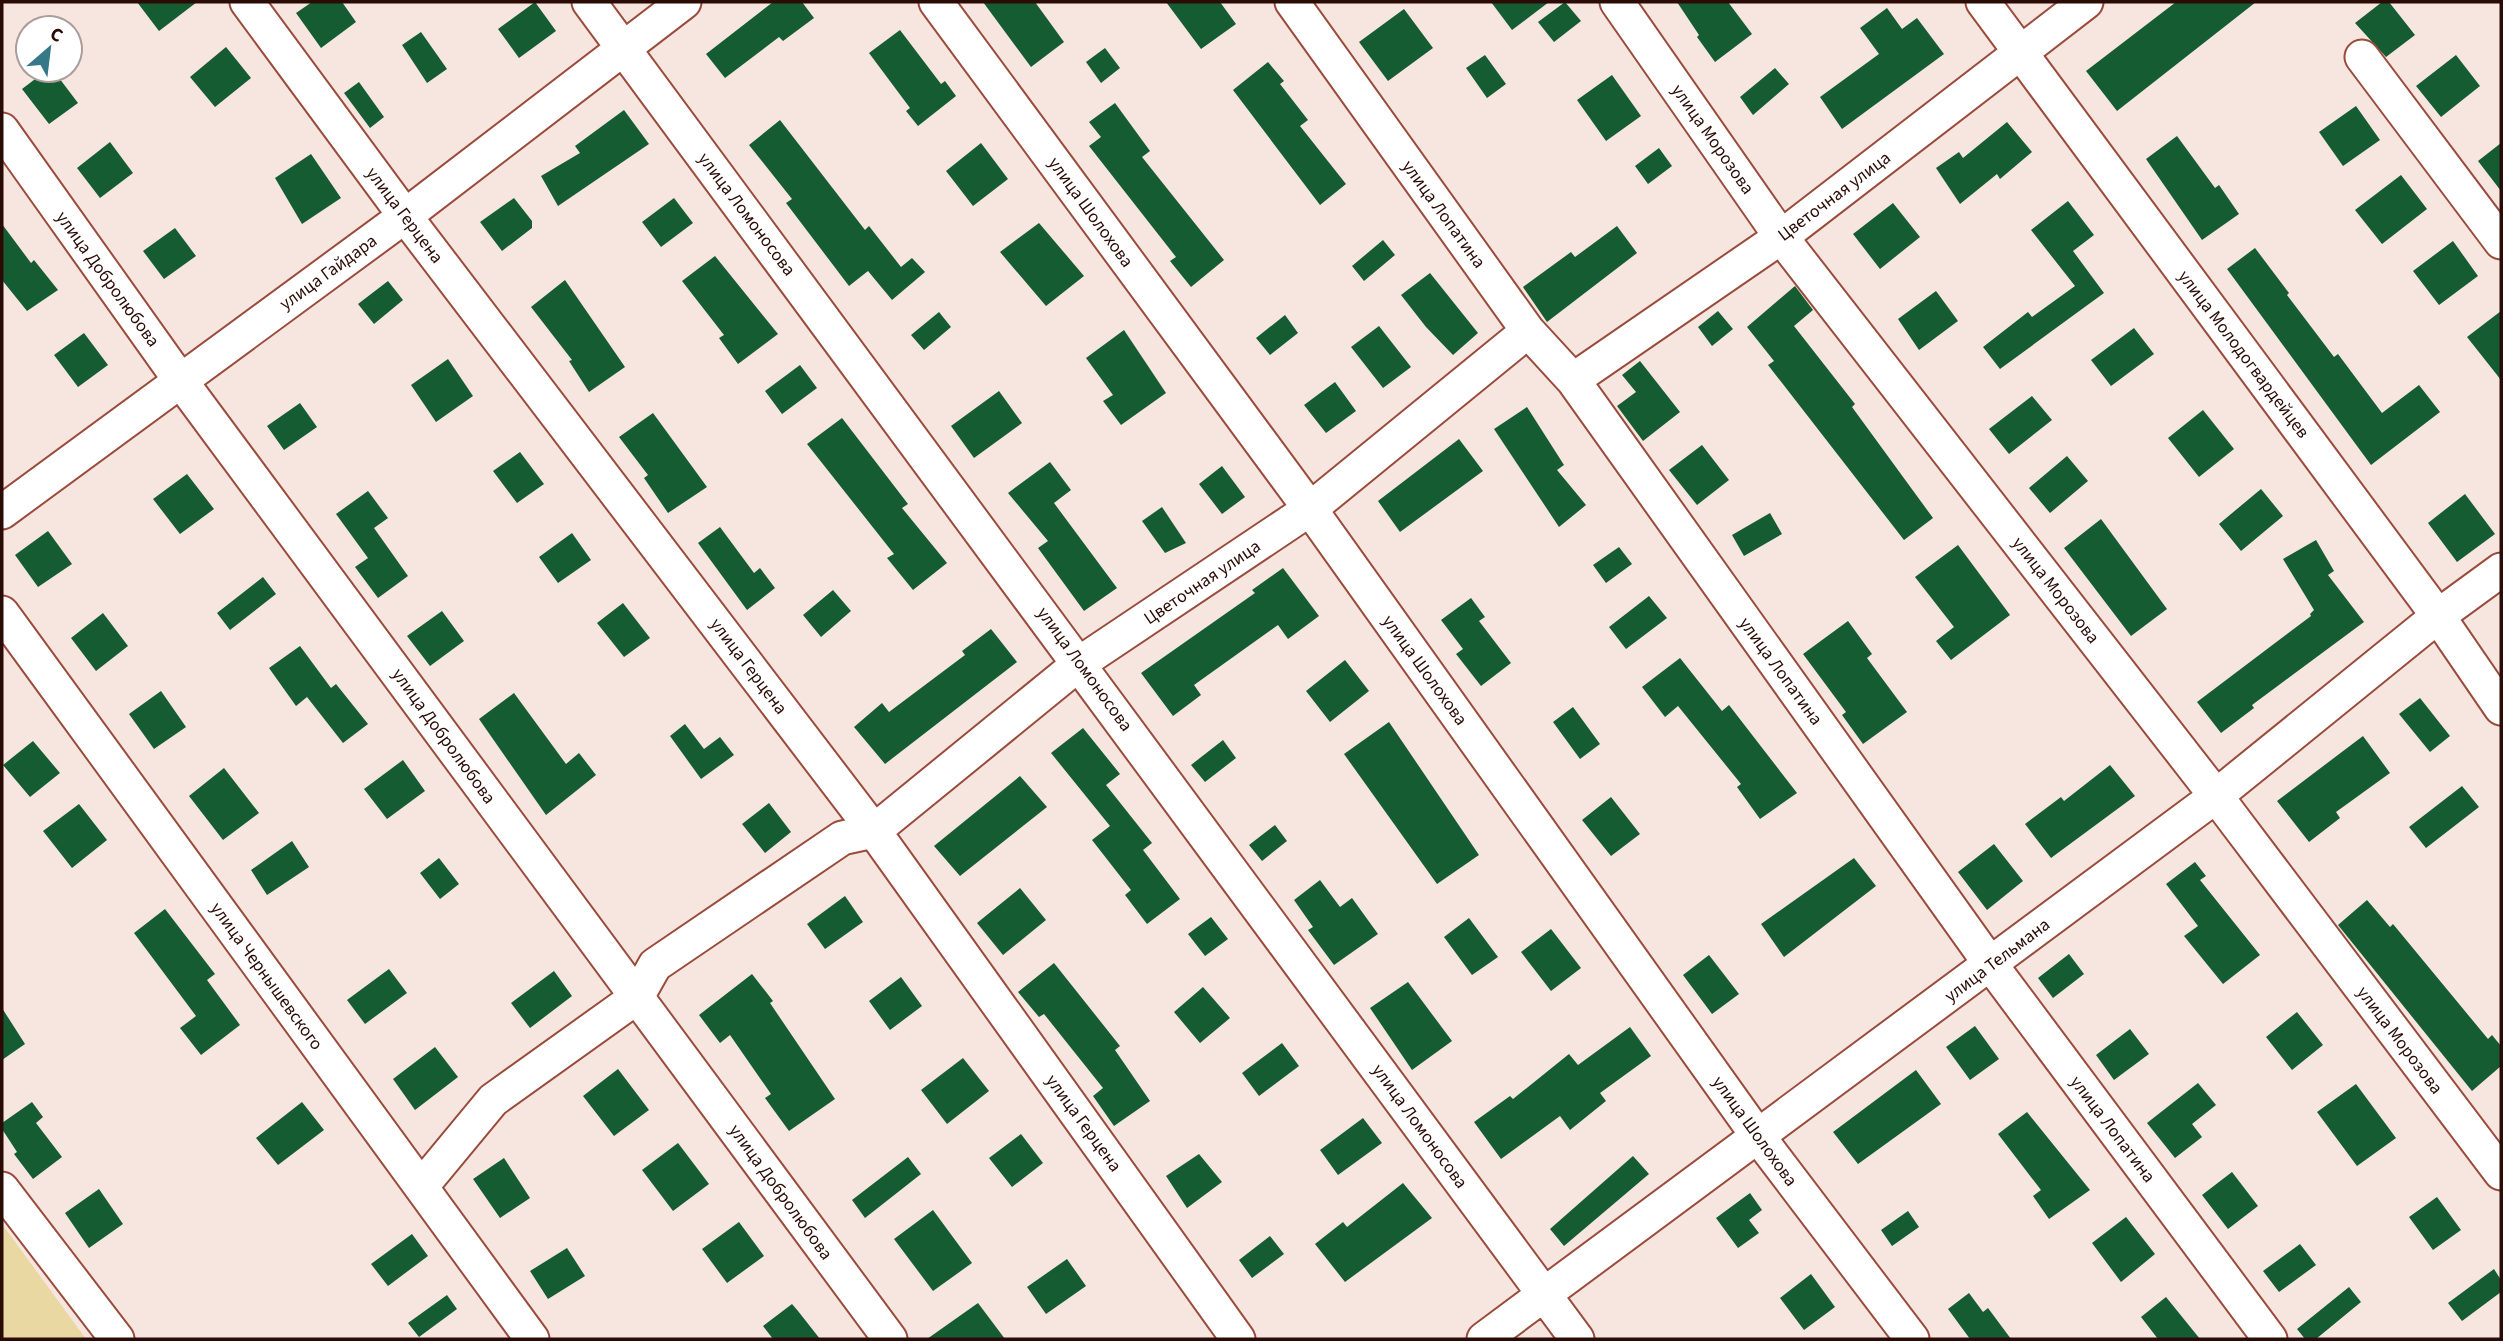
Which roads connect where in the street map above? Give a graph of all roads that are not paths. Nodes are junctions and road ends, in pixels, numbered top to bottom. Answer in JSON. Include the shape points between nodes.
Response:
{"nodes":[{"id":1,"x":247,"y":2,"type":"edge"},
{"id":2,"x":589,"y":2,"type":"edge"},
{"id":3,"x":684,"y":2,"type":"edge"},
{"id":4,"x":936,"y":2,"type":"edge"},
{"id":5,"x":1292,"y":2,"type":"edge"},
{"id":6,"x":1617,"y":2,"type":"edge"},
{"id":7,"x":1983,"y":2,"type":"edge"},
{"id":8,"x":2087,"y":2,"type":"edge"},
{"id":9,"x":623,"y":48,"type":"junction"},
{"id":10,"x":2022,"y":54,"type":"junction"},
{"id":11,"x":2361,"y":57,"type":"dead end"},
{"id":12,"x":2,"y":130,"type":"edge"},
{"id":13,"x":405,"y":216,"type":"junction"},
{"id":14,"x":1781,"y":236,"type":"junction"},
{"id":15,"x":2501,"y":242,"type":"edge"},
{"id":16,"x":1528,"y":331,"type":"junction"},
{"id":17,"x":180,"y":380,"type":"junction"},
{"id":18,"x":1573,"y":380,"type":"junction"},
{"id":19,"x":1310,"y":509,"type":"junction"},
{"id":20,"x":2,"y":512,"type":"edge"},
{"id":21,"x":2501,"y":570,"type":"edge"},
{"id":22,"x":2,"y":613,"type":"edge"},
{"id":23,"x":2438,"y":616,"type":"junction"},
{"id":24,"x":1080,"y":663,"type":"junction"},
{"id":25,"x":2501,"y":708,"type":"edge"},
{"id":26,"x":2216,"y":796,"type":"junction"},
{"id":27,"x":874,"y":831,"type":"junction"},
{"id":28,"x":1991,"y":965,"type":"junction"},
{"id":29,"x":637,"y":997,"type":"junction"},
{"id":30,"x":1757,"y":1135,"type":"junction"},
{"id":31,"x":2501,"y":1174,"type":"edge"},
{"id":32,"x":421,"y":1187,"type":"junction"},
{"id":33,"x":2,"y":1189,"type":"edge"},
{"id":34,"x":1543,"y":1293,"type":"junction"},
{"id":35,"x":117,"y":1339,"type":"edge"},
{"id":36,"x":532,"y":1339,"type":"edge"},
{"id":37,"x":890,"y":1339,"type":"edge"},
{"id":38,"x":1238,"y":1339,"type":"edge"},
{"id":39,"x":1484,"y":1339,"type":"edge"},
{"id":40,"x":1577,"y":1339,"type":"edge"},
{"id":41,"x":1913,"y":1339,"type":"edge"},
{"id":42,"x":2270,"y":1339,"type":"edge"}],
"edges":[{"from":1,"to":13,"type":"street","name":"улица Герцена"},
{"from":2,"to":9,"type":"street","name":"улица Ломоносова"},
{"from":3,"to":9,"type":"street","name":"улица Гайдара"},
{"from":4,"to":19,"type":"street","name":"улица Шолохова"},
{"from":5,"to":16,"type":"street","name":"улица Лопатина"},
{"from":6,"to":14,"type":"street","name":"улица Морозова"},
{"from":7,"to":10,"type":"street","name":"улица Молодогвардейцев"},
{"from":8,"to":10,"type":"street","name":"Цветочная улица"},
{"from":9,"to":13,"type":"street","name":"улица Гайдара"},
{"from":9,"to":24,"type":"street","name":"улица Ломоносова"},
{"from":10,"to":14,"type":"street","name":"Цветочная улица"},
{"from":10,"to":23,"type":"street","name":"улица Молодогвардейцев"},
{"from":11,"to":15,"type":"street"},
{"from":12,"to":17,"type":"street","name":"улица Добролюбова"},
{"from":13,"to":17,"type":"street","name":"улица Гайдара"},
{"from":13,"to":27,"type":"street","name":"улица Герцена"},
{"from":14,"to":18,"type":"street","name":"Цветочная улица"},
{"from":14,"to":26,"type":"street","name":"улица Морозова"},
{"from":16,"to":18,"type":"street","name":"улица Лопатина"},
{"from":16,"to":19,"type":"street","name":"Цветочная улица"},
{"from":17,"to":20,"type":"street","name":"улица Гайдара"},
{"from":17,"to":29,"type":"street","name":"улица Добролюбова"},
{"from":18,"to":28,"type":"street","name":"улица Лопатина"},
{"from":19,"to":24,"type":"street","name":"Цветочная улица"},
{"from":19,"to":30,"type":"street","name":"улица Шолохова"},
{"from":21,"to":23,"type":"street","name":"улица Тельмана"},
{"from":22,"to":32,"type":"street","name":"улица Чернышевского"},
{"from":23,"to":25,"type":"street","name":"улица Молодогвардейцев"},
{"from":23,"to":26,"type":"street","name":"улица Тельмана"},
{"from":24,"to":27,"type":"street","name":"Цветочная улица"},
{"from":24,"to":34,"type":"street","name":"улица Ломоносова"},
{"from":26,"to":28,"type":"street","name":"улица Тельмана"},
{"from":26,"to":31,"type":"street","name":"улица Морозова"},
{"from":27,"to":29,"type":"street","via":[[842,838],[655,965]]},
{"from":27,"to":38,"type":"street","name":"улица Герцена"},
{"from":28,"to":30,"type":"street","name":"улица Тельмана"},
{"from":28,"to":42,"type":"street","name":"улица Лопатина"},
{"from":29,"to":32,"type":"street","via":[[493,1100]]},
{"from":29,"to":37,"type":"street","name":"улица Добролюбова"},
{"from":30,"to":34,"type":"street","name":"улица Тельмана"},
{"from":30,"to":41,"type":"street","name":"улица Шолохова"},
{"from":32,"to":36,"type":"street","name":"улица Чернышевского"},
{"from":33,"to":35,"type":"street"},
{"from":34,"to":39,"type":"street","name":"улица Тельмана"},
{"from":34,"to":40,"type":"street","name":"улица Ломоносова"}]}
